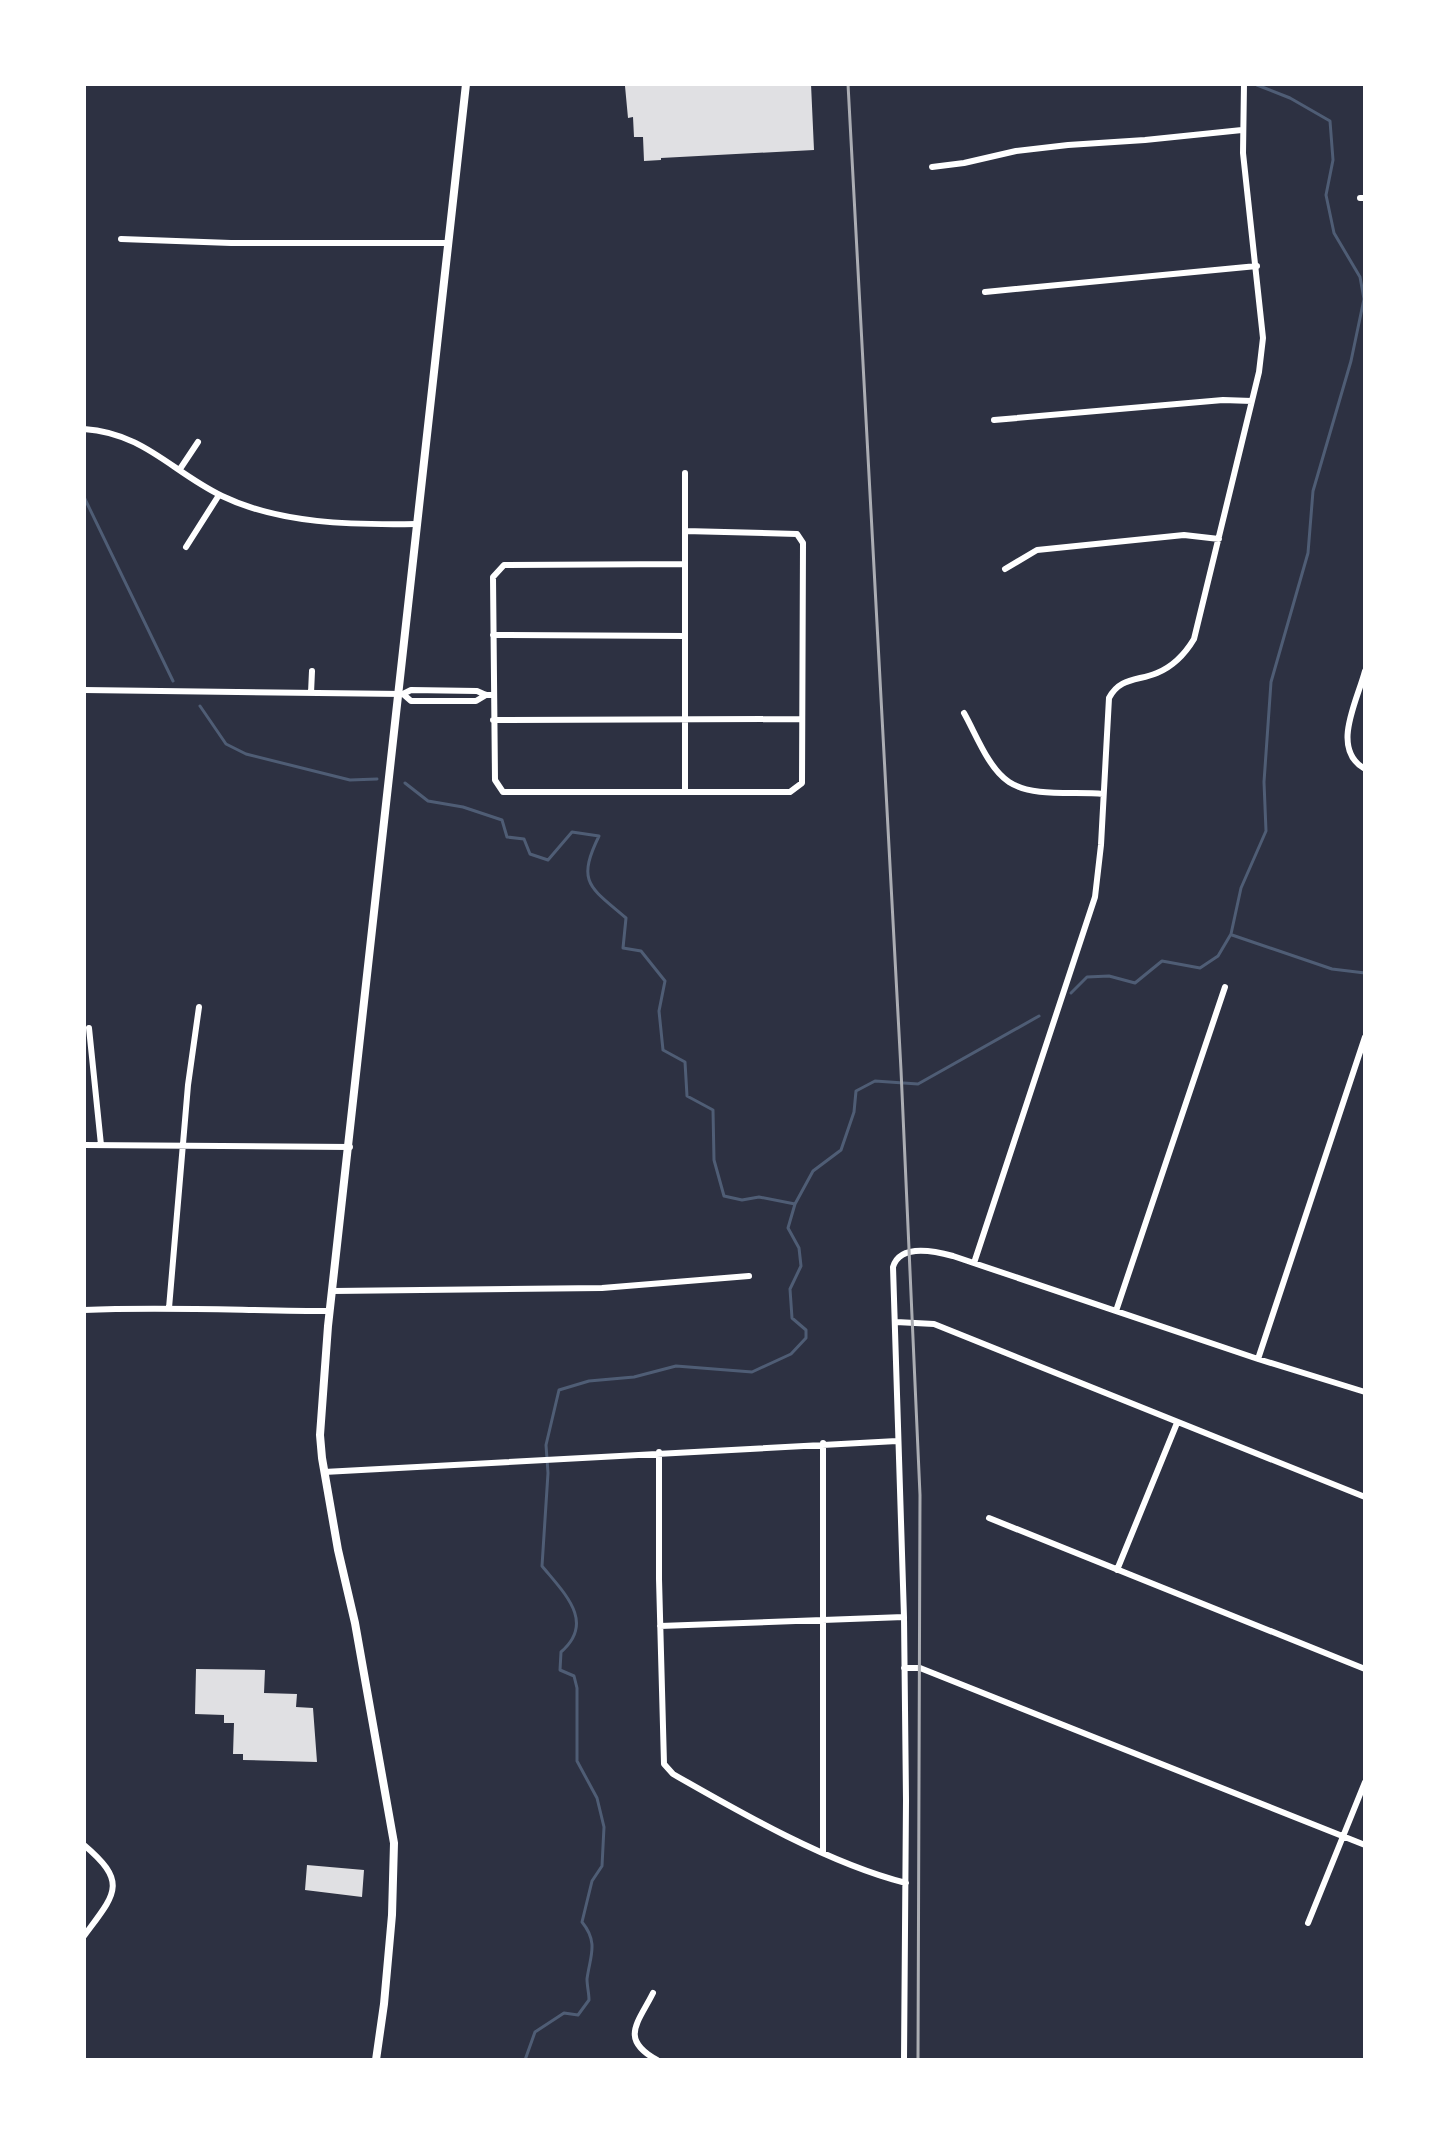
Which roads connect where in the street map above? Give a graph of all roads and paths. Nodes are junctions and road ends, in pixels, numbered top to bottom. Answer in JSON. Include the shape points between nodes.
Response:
{"nodes":[{"id":1,"x":466,"y":84,"type":"edge"},
{"id":2,"x":1244,"y":84,"type":"edge"},
{"id":3,"x":1242,"y":130,"type":"junction"},
{"id":4,"x":932,"y":167,"type":"dead end"},
{"id":5,"x":121,"y":239,"type":"dead end"},
{"id":6,"x":449,"y":243,"type":"junction"},
{"id":7,"x":1257,"y":266,"type":"junction"},
{"id":8,"x":985,"y":292,"type":"dead end"},
{"id":9,"x":1252,"y":401,"type":"junction"},
{"id":10,"x":994,"y":420,"type":"dead end"},
{"id":11,"x":84,"y":429,"type":"edge"},
{"id":12,"x":198,"y":442,"type":"dead end"},
{"id":13,"x":180,"y":469,"type":"junction"},
{"id":14,"x":685,"y":473,"type":"dead end"},
{"id":15,"x":219,"y":495,"type":"junction"},
{"id":16,"x":416,"y":524,"type":"junction"},
{"id":17,"x":685,"y":531,"type":"junction"},
{"id":18,"x":1219,"y":539,"type":"junction"},
{"id":19,"x":186,"y":547,"type":"dead end"},
{"id":20,"x":685,"y":564,"type":"junction"},
{"id":21,"x":1005,"y":569,"type":"dead end"},
{"id":22,"x":493,"y":635,"type":"junction"},
{"id":23,"x":685,"y":636,"type":"junction"},
{"id":24,"x":312,"y":671,"type":"dead end"},
{"id":25,"x":1365,"y":671,"type":"edge"},
{"id":26,"x":84,"y":690,"type":"edge"},
{"id":27,"x":311,"y":693,"type":"junction"},
{"id":28,"x":401,"y":694,"type":"junction"},
{"id":29,"x":489,"y":695,"type":"junction"},
{"id":30,"x":964,"y":713,"type":"dead end"},
{"id":31,"x":685,"y":719,"type":"junction"},
{"id":32,"x":802,"y":719,"type":"junction"},
{"id":33,"x":493,"y":720,"type":"junction"},
{"id":34,"x":1365,"y":769,"type":"edge"},
{"id":35,"x":685,"y":792,"type":"junction"},
{"id":36,"x":1103,"y":794,"type":"junction"},
{"id":37,"x":1225,"y":987,"type":"dead end"},
{"id":38,"x":199,"y":1007,"type":"dead end"},
{"id":39,"x":89,"y":1028,"type":"dead end"},
{"id":40,"x":1365,"y":1037,"type":"edge"},
{"id":41,"x":84,"y":1145,"type":"edge"},
{"id":42,"x":101,"y":1145,"type":"junction"},
{"id":43,"x":184,"y":1146,"type":"junction"},
{"id":44,"x":350,"y":1147,"type":"junction"},
{"id":45,"x":974,"y":1263,"type":"junction"},
{"id":46,"x":749,"y":1276,"type":"dead end"},
{"id":47,"x":333,"y":1291,"type":"junction"},
{"id":48,"x":169,"y":1308,"type":"junction"},
{"id":49,"x":84,"y":1310,"type":"edge"},
{"id":50,"x":330,"y":1311,"type":"junction"},
{"id":51,"x":1116,"y":1311,"type":"junction"},
{"id":52,"x":896,"y":1322,"type":"junction"},
{"id":53,"x":1258,"y":1359,"type":"junction"},
{"id":54,"x":1365,"y":1392,"type":"edge"},
{"id":55,"x":1177,"y":1423,"type":"junction"},
{"id":56,"x":897,"y":1441,"type":"junction"},
{"id":57,"x":823,"y":1443,"type":"junction"},
{"id":58,"x":659,"y":1452,"type":"junction"},
{"id":59,"x":324,"y":1472,"type":"junction"},
{"id":60,"x":1365,"y":1497,"type":"edge"},
{"id":61,"x":989,"y":1518,"type":"dead end"},
{"id":62,"x":1117,"y":1570,"type":"junction"},
{"id":63,"x":904,"y":1617,"type":"junction"},
{"id":64,"x":822,"y":1621,"type":"junction"},
{"id":65,"x":660,"y":1626,"type":"junction"},
{"id":66,"x":904,"y":1668,"type":"junction"},
{"id":67,"x":1365,"y":1669,"type":"edge"},
{"id":68,"x":1365,"y":1782,"type":"edge"},
{"id":69,"x":1343,"y":1837,"type":"junction"},
{"id":70,"x":84,"y":1845,"type":"edge"},
{"id":71,"x":1365,"y":1845,"type":"edge"},
{"id":72,"x":823,"y":1853,"type":"junction"},
{"id":73,"x":906,"y":1883,"type":"junction"},
{"id":74,"x":1308,"y":1923,"type":"dead end"},
{"id":75,"x":84,"y":1936,"type":"edge"},
{"id":76,"x":653,"y":1993,"type":"dead end"},
{"id":77,"x":376,"y":2060,"type":"edge"},
{"id":78,"x":657,"y":2060,"type":"edge"},
{"id":79,"x":904,"y":2060,"type":"edge"}],
"edges":[{"from":1,"to":6,"type":"main road"},
{"from":2,"to":3,"type":"street"},
{"from":3,"to":4,"type":"street","via":[[1016,151]]},
{"from":3,"to":7,"type":"street"},
{"from":5,"to":6,"type":"street"},
{"from":6,"to":16,"type":"main road"},
{"from":7,"to":8,"type":"street"},
{"from":7,"to":9,"type":"street","via":[[1263,349]]},
{"from":9,"to":10,"type":"street"},
{"from":9,"to":18,"type":"street"},
{"from":11,"to":13,"type":"street","via":[[123,436]]},
{"from":12,"to":13,"type":"street"},
{"from":13,"to":15,"type":"street"},
{"from":14,"to":17,"type":"street"},
{"from":15,"to":16,"type":"street","via":[[288,518]]},
{"from":15,"to":19,"type":"street"},
{"from":16,"to":28,"type":"main road"},
{"from":17,"to":20,"type":"street"},
{"from":17,"to":32,"type":"street","via":[[797,534],[803,543]]},
{"from":18,"to":21,"type":"street","via":[[1184,535],[1037,550]]},
{"from":18,"to":36,"type":"street","via":[[1189,648],[1157,673],[1119,684],[1109,698]]},
{"from":20,"to":22,"type":"street","via":[[504,565],[493,577]]},
{"from":20,"to":23,"type":"street"},
{"from":22,"to":23,"type":"street"},
{"from":22,"to":29,"type":"street"},
{"from":23,"to":31,"type":"street"},
{"from":24,"to":27,"type":"street"},
{"from":25,"to":34,"type":"street","via":[[1346,739],[1349,755]]},
{"from":26,"to":27,"type":"street"},
{"from":27,"to":28,"type":"street"},
{"from":28,"to":29,"type":"street","via":[[411,690]]},
{"from":28,"to":44,"type":"main road"},
{"from":29,"to":33,"type":"street"},
{"from":30,"to":36,"type":"street","via":[[1009,782],[1026,789]]},
{"from":31,"to":32,"type":"street"},
{"from":31,"to":33,"type":"street"},
{"from":31,"to":35,"type":"street"},
{"from":32,"to":35,"type":"street","via":[[802,783],[790,792]]},
{"from":33,"to":35,"type":"street","via":[[495,780],[503,792]]},
{"from":36,"to":45,"type":"street","via":[[1095,897]]},
{"from":37,"to":51,"type":"street"},
{"from":38,"to":43,"type":"street"},
{"from":39,"to":42,"type":"street"},
{"from":40,"to":53,"type":"street"},
{"from":41,"to":42,"type":"street"},
{"from":42,"to":43,"type":"street"},
{"from":43,"to":44,"type":"street"},
{"from":43,"to":48,"type":"street"},
{"from":44,"to":47,"type":"main road"},
{"from":45,"to":51,"type":"street"},
{"from":45,"to":52,"type":"street","via":[[928,1251],[900,1255],[894,1262]]},
{"from":46,"to":47,"type":"street","via":[[602,1288]]},
{"from":47,"to":50,"type":"main road"},
{"from":48,"to":49,"type":"street"},
{"from":48,"to":50,"type":"street"},
{"from":50,"to":59,"type":"main road","via":[[320,1435]]},
{"from":51,"to":53,"type":"street"},
{"from":52,"to":55,"type":"street","via":[[934,1324]]},
{"from":52,"to":56,"type":"street"},
{"from":53,"to":54,"type":"street"},
{"from":55,"to":60,"type":"street"},
{"from":55,"to":62,"type":"street"},
{"from":56,"to":57,"type":"street"},
{"from":56,"to":63,"type":"street"},
{"from":57,"to":58,"type":"street"},
{"from":57,"to":64,"type":"street"},
{"from":58,"to":59,"type":"street"},
{"from":58,"to":65,"type":"street"},
{"from":59,"to":77,"type":"main road","via":[[394,1843]]},
{"from":61,"to":62,"type":"street"},
{"from":62,"to":67,"type":"street"},
{"from":63,"to":64,"type":"street"},
{"from":63,"to":66,"type":"street"},
{"from":64,"to":65,"type":"street"},
{"from":64,"to":72,"type":"street"},
{"from":65,"to":72,"type":"street","via":[[664,1764],[694,1786]]},
{"from":66,"to":69,"type":"street","via":[[920,1668]]},
{"from":66,"to":73,"type":"street"},
{"from":68,"to":69,"type":"street"},
{"from":69,"to":71,"type":"street"},
{"from":69,"to":74,"type":"street"},
{"from":70,"to":75,"type":"street","via":[[111,1870],[114,1884],[111,1899]]},
{"from":72,"to":73,"type":"street"},
{"from":73,"to":79,"type":"street"},
{"from":76,"to":78,"type":"street","via":[[634,2031],[635,2044]]}]}
